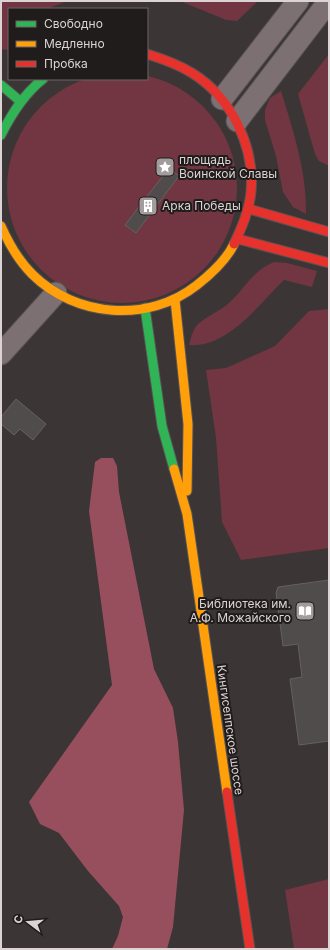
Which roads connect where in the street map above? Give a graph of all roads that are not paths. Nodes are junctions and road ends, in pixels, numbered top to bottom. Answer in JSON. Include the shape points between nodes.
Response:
{"nodes":[{"id":1,"x":298,"y":1,"type":"edge"},
{"id":2,"x":329,"y":1,"type":"edge"},
{"id":3,"x":148,"y":54,"type":"edge"},
{"id":4,"x":42,"y":80,"type":"edge"},
{"id":5,"x":1,"y":85,"type":"edge"},
{"id":6,"x":222,"y":99,"type":"junction"},
{"id":7,"x":20,"y":101,"type":"junction"},
{"id":8,"x":237,"y":121,"type":"junction"},
{"id":9,"x":1,"y":136,"type":"edge"},
{"id":10,"x":249,"y":209,"type":"junction"},
{"id":11,"x":1,"y":226,"type":"edge"},
{"id":12,"x":329,"y":232,"type":"edge"},
{"id":13,"x":238,"y":239,"type":"junction"},
{"id":14,"x":329,"y":264,"type":"edge"},
{"id":15,"x":56,"y":293,"type":"junction"},
{"id":16,"x":175,"y":300,"type":"junction"},
{"id":17,"x":145,"y":308,"type":"junction"},
{"id":18,"x":1,"y":354,"type":"edge"},
{"id":19,"x":187,"y":514,"type":"junction"},
{"id":20,"x":250,"y":949,"type":"edge"}],
"edges":[{"from":1,"to":6,"type":"street"},
{"from":2,"to":8,"type":"street"},
{"from":3,"to":6,"type":"main road","via":[[167,59],[188,69]]},
{"from":4,"to":7,"type":"main road"},
{"from":5,"to":7,"type":"main road"},
{"from":6,"to":8,"type":"main road"},
{"from":7,"to":9,"type":"main road"},
{"from":8,"to":10,"type":"main road","via":[[250,162],[252,186]]},
{"from":10,"to":12,"type":"main road"},
{"from":10,"to":13,"type":"main road"},
{"from":11,"to":15,"type":"main road","via":[[20,261],[36,279]]},
{"from":13,"to":14,"type":"main road"},
{"from":13,"to":16,"type":"main road","via":[[222,264],[201,284]]},
{"from":15,"to":17,"type":"main road","via":[[96,308],[117,311]]},
{"from":15,"to":18,"type":"street"},
{"from":16,"to":17,"type":"main road"},
{"from":16,"to":19,"type":"main road","name":"Кингисеппское шоссе","via":[[188,424]]},
{"from":17,"to":19,"type":"main road","name":"Кингисеппское шоссе","via":[[162,426]]},
{"from":19,"to":20,"type":"main road","name":"Кингисеппское шоссе"}]}
